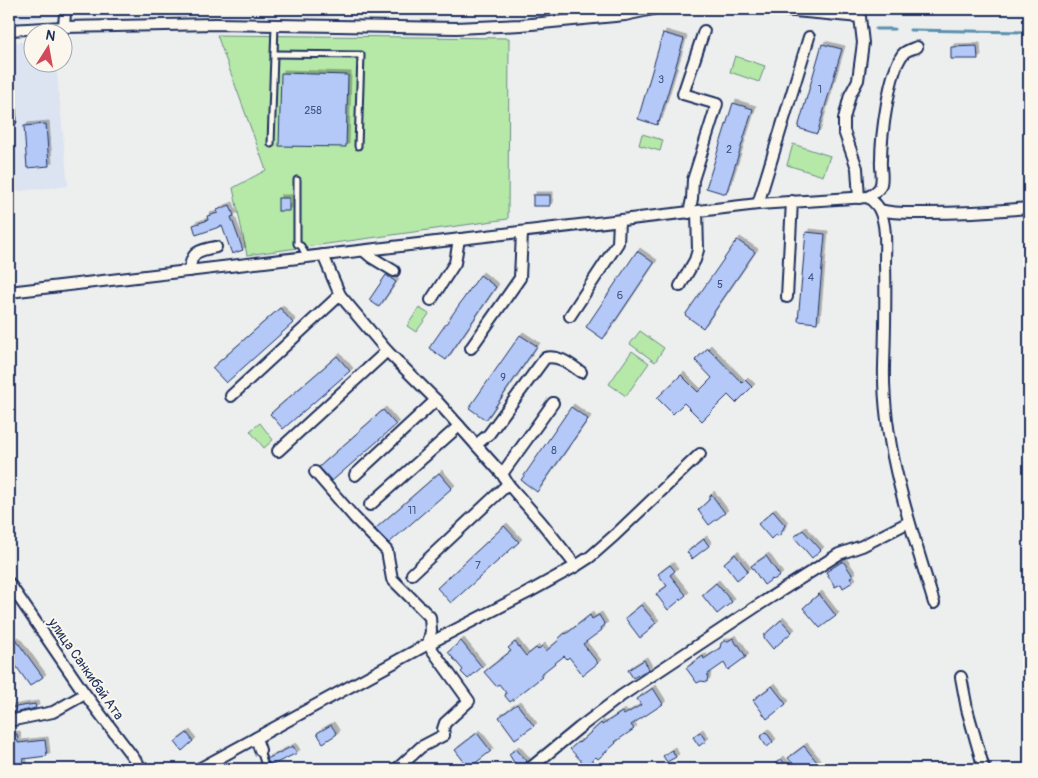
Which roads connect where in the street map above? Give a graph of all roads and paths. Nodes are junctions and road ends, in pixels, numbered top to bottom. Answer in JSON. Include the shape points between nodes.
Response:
{"nodes":[{"id":1,"x":653,"y":9,"type":"edge"},
{"id":2,"x":773,"y":9,"type":"edge"},
{"id":3,"x":275,"y":25,"type":"junction"},
{"id":4,"x":72,"y":27,"type":"edge"},
{"id":5,"x":22,"y":29,"type":"edge"},
{"id":6,"x":9,"y":30,"type":"edge"},
{"id":7,"x":704,"y":31,"type":"dead end"},
{"id":8,"x":809,"y":38,"type":"dead end"},
{"id":9,"x":917,"y":47,"type":"dead end"},
{"id":10,"x":274,"y":54,"type":"junction"},
{"id":11,"x":9,"y":75,"type":"edge"},
{"id":12,"x":12,"y":121,"type":"dead end"},
{"id":13,"x":271,"y":144,"type":"dead end"},
{"id":14,"x":358,"y":146,"type":"dead end"},
{"id":15,"x":297,"y":180,"type":"dead end"},
{"id":16,"x":863,"y":197,"type":"junction"},
{"id":17,"x":792,"y":201,"type":"junction"},
{"id":18,"x":758,"y":204,"type":"junction"},
{"id":19,"x":1029,"y":208,"type":"edge"},
{"id":20,"x":880,"y":210,"type":"junction"},
{"id":21,"x":693,"y":212,"type":"junction"},
{"id":22,"x":618,"y":221,"type":"junction"},
{"id":23,"x":522,"y":233,"type":"junction"},
{"id":24,"x":459,"y":239,"type":"junction"},
{"id":25,"x":216,"y":247,"type":"dead end"},
{"id":26,"x":364,"y":250,"type":"junction"},
{"id":27,"x":323,"y":256,"type":"junction"},
{"id":28,"x":307,"y":257,"type":"junction"},
{"id":29,"x":190,"y":271,"type":"junction"},
{"id":30,"x":394,"y":271,"type":"dead end"},
{"id":31,"x":680,"y":286,"type":"dead end"},
{"id":32,"x":9,"y":292,"type":"edge"},
{"id":33,"x":340,"y":295,"type":"junction"},
{"id":34,"x":787,"y":297,"type":"dead end"},
{"id":35,"x":430,"y":300,"type":"dead end"},
{"id":36,"x":570,"y":316,"type":"dead end"},
{"id":37,"x":471,"y":348,"type":"dead end"},
{"id":38,"x":387,"y":351,"type":"junction"},
{"id":39,"x":581,"y":372,"type":"dead end"},
{"id":40,"x":231,"y":396,"type":"dead end"},
{"id":41,"x":436,"y":400,"type":"junction"},
{"id":42,"x":553,"y":403,"type":"dead end"},
{"id":43,"x":459,"y":426,"type":"junction"},
{"id":44,"x":476,"y":445,"type":"junction"},
{"id":45,"x":278,"y":451,"type":"dead end"},
{"id":46,"x":700,"y":454,"type":"dead end"},
{"id":47,"x":315,"y":472,"type":"dead end"},
{"id":48,"x":502,"y":474,"type":"junction"},
{"id":49,"x":355,"y":475,"type":"dead end"},
{"id":50,"x":508,"y":484,"type":"junction"},
{"id":51,"x":370,"y":505,"type":"dead end"},
{"id":52,"x":909,"y":522,"type":"junction"},
{"id":53,"x":576,"y":566,"type":"junction"},
{"id":54,"x":412,"y":574,"type":"dead end"},
{"id":55,"x":9,"y":583,"type":"edge"},
{"id":56,"x":934,"y":603,"type":"dead end"},
{"id":57,"x":428,"y":644,"type":"junction"},
{"id":58,"x":961,"y":677,"type":"dead end"},
{"id":59,"x":85,"y":694,"type":"junction"},
{"id":60,"x":9,"y":721,"type":"edge"},
{"id":61,"x":256,"y":738,"type":"junction"},
{"id":62,"x":260,"y":750,"type":"joint"},
{"id":63,"x":141,"y":769,"type":"edge"},
{"id":64,"x":199,"y":769,"type":"edge"},
{"id":65,"x":266,"y":769,"type":"edge"},
{"id":66,"x":397,"y":769,"type":"edge"},
{"id":67,"x":529,"y":769,"type":"edge"},
{"id":68,"x":984,"y":769,"type":"edge"}],
"edges":[{"from":1,"to":3,"type":"street","via":[[625,15],[510,26]]},
{"from":2,"to":16,"type":"street","via":[[860,17],[863,43],[858,80],[850,95],[844,131]]},
{"from":3,"to":4,"type":"street"},
{"from":3,"to":10,"type":"lane"},
{"from":5,"to":6,"type":"street"},
{"from":7,"to":21,"type":"street","via":[[683,94],[718,104],[693,180]]},
{"from":8,"to":18,"type":"street"},
{"from":9,"to":16,"type":"street","via":[[903,54],[896,68],[882,137],[880,186],[876,192]]},
{"from":10,"to":13,"type":"lane"},
{"from":10,"to":14,"type":"lane","via":[[362,55]]},
{"from":11,"to":12,"type":"lane"},
{"from":15,"to":28,"type":"lane","via":[[297,244]]},
{"from":16,"to":17,"type":"street"},
{"from":16,"to":20,"type":"street","via":[[876,203]]},
{"from":17,"to":18,"type":"street"},
{"from":17,"to":34,"type":"street"},
{"from":18,"to":21,"type":"street"},
{"from":19,"to":20,"type":"street","via":[[960,214]]},
{"from":20,"to":52,"type":"street","via":[[885,244],[886,402]]},
{"from":21,"to":22,"type":"street"},
{"from":21,"to":31,"type":"street","via":[[698,250],[696,260]]},
{"from":22,"to":23,"type":"street"},
{"from":22,"to":36,"type":"street","via":[[618,243]]},
{"from":23,"to":24,"type":"street"},
{"from":23,"to":37,"type":"street","via":[[520,278]]},
{"from":24,"to":26,"type":"street"},
{"from":24,"to":35,"type":"street","via":[[455,263]]},
{"from":25,"to":29,"type":"street","via":[[196,253],[190,263]]},
{"from":26,"to":27,"type":"street"},
{"from":26,"to":30,"type":"street"},
{"from":27,"to":28,"type":"street"},
{"from":27,"to":33,"type":"street"},
{"from":28,"to":29,"type":"street"},
{"from":29,"to":32,"type":"street"},
{"from":33,"to":38,"type":"street"},
{"from":33,"to":40,"type":"street"},
{"from":38,"to":41,"type":"street"},
{"from":38,"to":45,"type":"street"},
{"from":39,"to":44,"type":"street","via":[[556,356],[545,358],[489,434]]},
{"from":41,"to":43,"type":"street"},
{"from":41,"to":49,"type":"street"},
{"from":42,"to":48,"type":"street"},
{"from":43,"to":44,"type":"street"},
{"from":43,"to":51,"type":"street"},
{"from":44,"to":48,"type":"street"},
{"from":46,"to":53,"type":"street","via":[[615,535]]},
{"from":47,"to":57,"type":"street","via":[[387,550],[392,579],[430,617]]},
{"from":48,"to":50,"type":"street"},
{"from":50,"to":53,"type":"street"},
{"from":50,"to":54,"type":"street"},
{"from":52,"to":56,"type":"street"},
{"from":52,"to":67,"type":"street","via":[[839,554],[705,640],[621,696]]},
{"from":53,"to":57,"type":"street"},
{"from":55,"to":59,"type":"street","name":"улица Санкибай Ата"},
{"from":57,"to":61,"type":"street"},
{"from":57,"to":66,"type":"street","via":[[469,701],[445,723],[444,736],[421,748]]},
{"from":58,"to":68,"type":"street"},
{"from":59,"to":60,"type":"street","via":[[53,712]]},
{"from":59,"to":63,"type":"street","name":"улица Санкибай Ата"},
{"from":61,"to":62,"type":"street"},
{"from":61,"to":64,"type":"street"},
{"from":62,"to":65,"type":"lane"}]}
